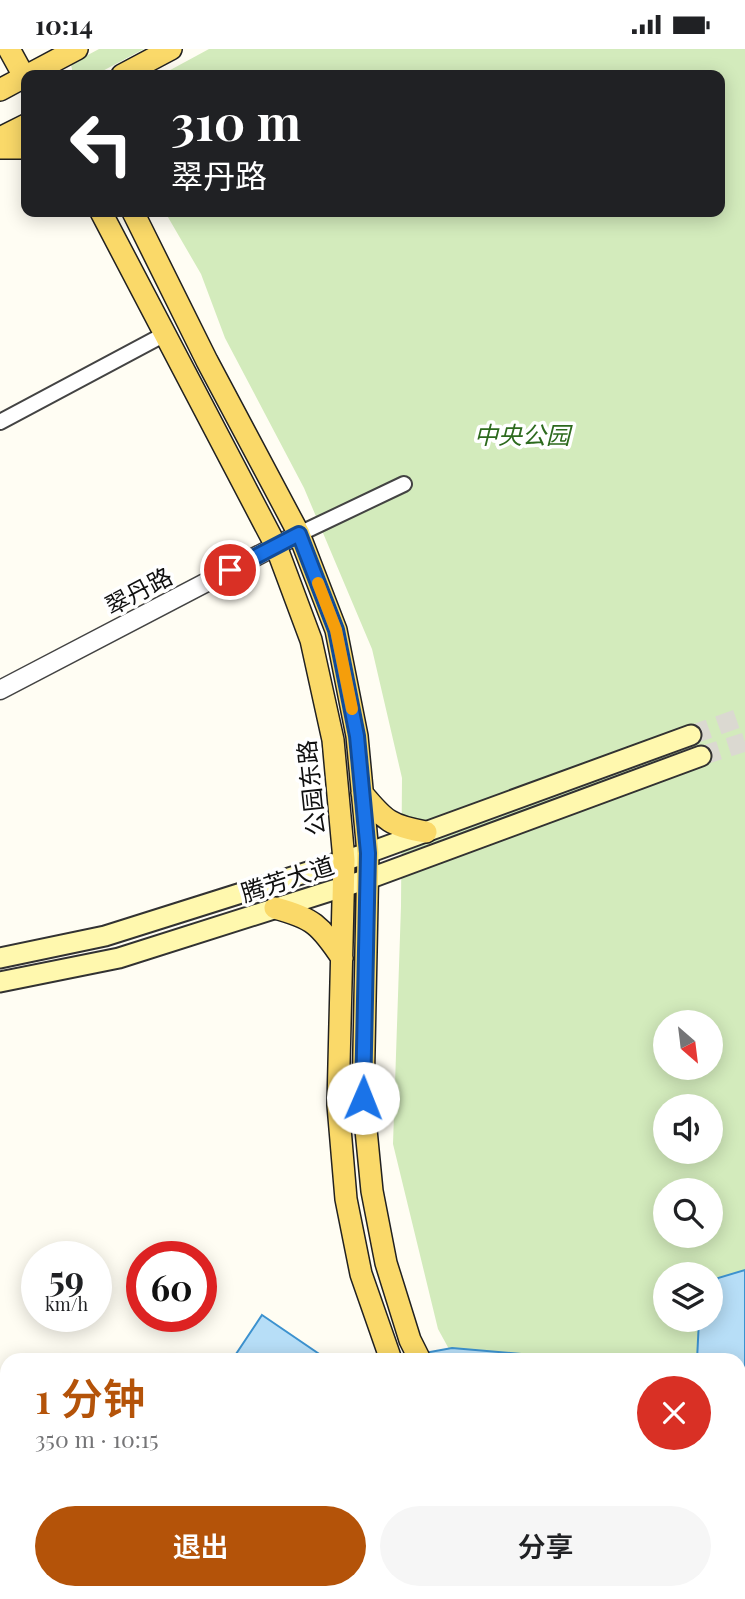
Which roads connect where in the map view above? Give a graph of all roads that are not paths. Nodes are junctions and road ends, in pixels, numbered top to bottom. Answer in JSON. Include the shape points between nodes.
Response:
{"nodes":[{"id":1,"x":9,"y":49,"type":"edge"},
{"id":2,"x":77,"y":49,"type":"edge"},
{"id":3,"x":171,"y":49,"type":"edge"},
{"id":4,"x":51,"y":62,"type":"edge"},
{"id":5,"x":22,"y":70,"type":"edge"},
{"id":6,"x":133,"y":70,"type":"edge"},
{"id":7,"x":21,"y":80,"type":"edge"},
{"id":8,"x":0,"y":90,"type":"edge"},
{"id":9,"x":21,"y":128,"type":"edge"},
{"id":10,"x":0,"y":138,"type":"edge"},
{"id":11,"x":0,"y":148,"type":"edge"},
{"id":12,"x":21,"y":148,"type":"edge"},
{"id":13,"x":104,"y":217,"type":"edge"},
{"id":14,"x":135,"y":217,"type":"edge"},
{"id":15,"x":165,"y":334,"type":"junction"},
{"id":16,"x":0,"y":422,"type":"edge"},
{"id":17,"x":404,"y":484,"type":"dead end"},
{"id":18,"x":299,"y":534,"type":"junction"},
{"id":19,"x":276,"y":546,"type":"junction"},
{"id":20,"x":0,"y":690,"type":"edge"},
{"id":21,"x":691,"y":735,"type":"tunnel mouth"},
{"id":22,"x":701,"y":756,"type":"tunnel mouth"},
{"id":23,"x":362,"y":793,"type":"junction"},
{"id":24,"x":426,"y":832,"type":"junction"},
{"id":25,"x":368,"y":853,"type":"junction"},
{"id":26,"x":344,"y":860,"type":"junction"},
{"id":27,"x":368,"y":879,"type":"junction"},
{"id":28,"x":344,"y":886,"type":"junction"},
{"id":29,"x":275,"y":908,"type":"junction"},
{"id":30,"x":0,"y":958,"type":"edge"},
{"id":31,"x":342,"y":958,"type":"junction"},
{"id":32,"x":0,"y":982,"type":"edge"},
{"id":33,"x":388,"y":1353,"type":"edge"},
{"id":34,"x":416,"y":1353,"type":"edge"}],
"edges":[{"from":1,"to":5,"type":"main road"},
{"from":2,"to":4,"type":"main road"},
{"from":3,"to":6,"type":"main road"},
{"from":7,"to":8,"type":"main road"},
{"from":9,"to":10,"type":"main road"},
{"from":11,"to":12,"type":"main road"},
{"from":13,"to":15,"type":"main road","name":"公园东路"},
{"from":14,"to":18,"type":"main road"},
{"from":15,"to":16,"type":"street"},
{"from":15,"to":19,"type":"main road","name":"公园东路"},
{"from":17,"to":18,"type":"street"},
{"from":18,"to":19,"type":"street","name":"翠丹路"},
{"from":18,"to":23,"type":"main road","via":[[336,630],[357,736]]},
{"from":19,"to":20,"type":"street","name":"翠丹路"},
{"from":19,"to":26,"type":"main road","name":"公园东路","via":[[310,640],[333,740]]},
{"from":21,"to":24,"type":"main road","name":"腾芳大道"},
{"from":22,"to":27,"type":"main road","name":"腾芳大道"},
{"from":23,"to":24,"type":"main road","via":[[397,827]]},
{"from":23,"to":25,"type":"main road"},
{"from":24,"to":25,"type":"main road","name":"腾芳大道"},
{"from":25,"to":26,"type":"main road","name":"腾芳大道"},
{"from":25,"to":27,"type":"main road"},
{"from":26,"to":28,"type":"main road","name":"公园东路"},
{"from":26,"to":30,"type":"main road","name":"腾芳大道","via":[[105,936]]},
{"from":27,"to":28,"type":"main road","name":"腾芳大道"},
{"from":27,"to":34,"type":"main road","via":[[363,1098],[372,1191],[386,1263]]},
{"from":28,"to":29,"type":"main road","name":"腾芳大道"},
{"from":28,"to":31,"type":"main road","name":"公园东路"},
{"from":29,"to":31,"type":"main road","via":[[306,916],[322,927]]},
{"from":29,"to":32,"type":"main road","name":"腾芳大道","via":[[119,958]]},
{"from":31,"to":33,"type":"main road","name":"公园东路","via":[[338,1105],[346,1199],[360,1274]]}]}
